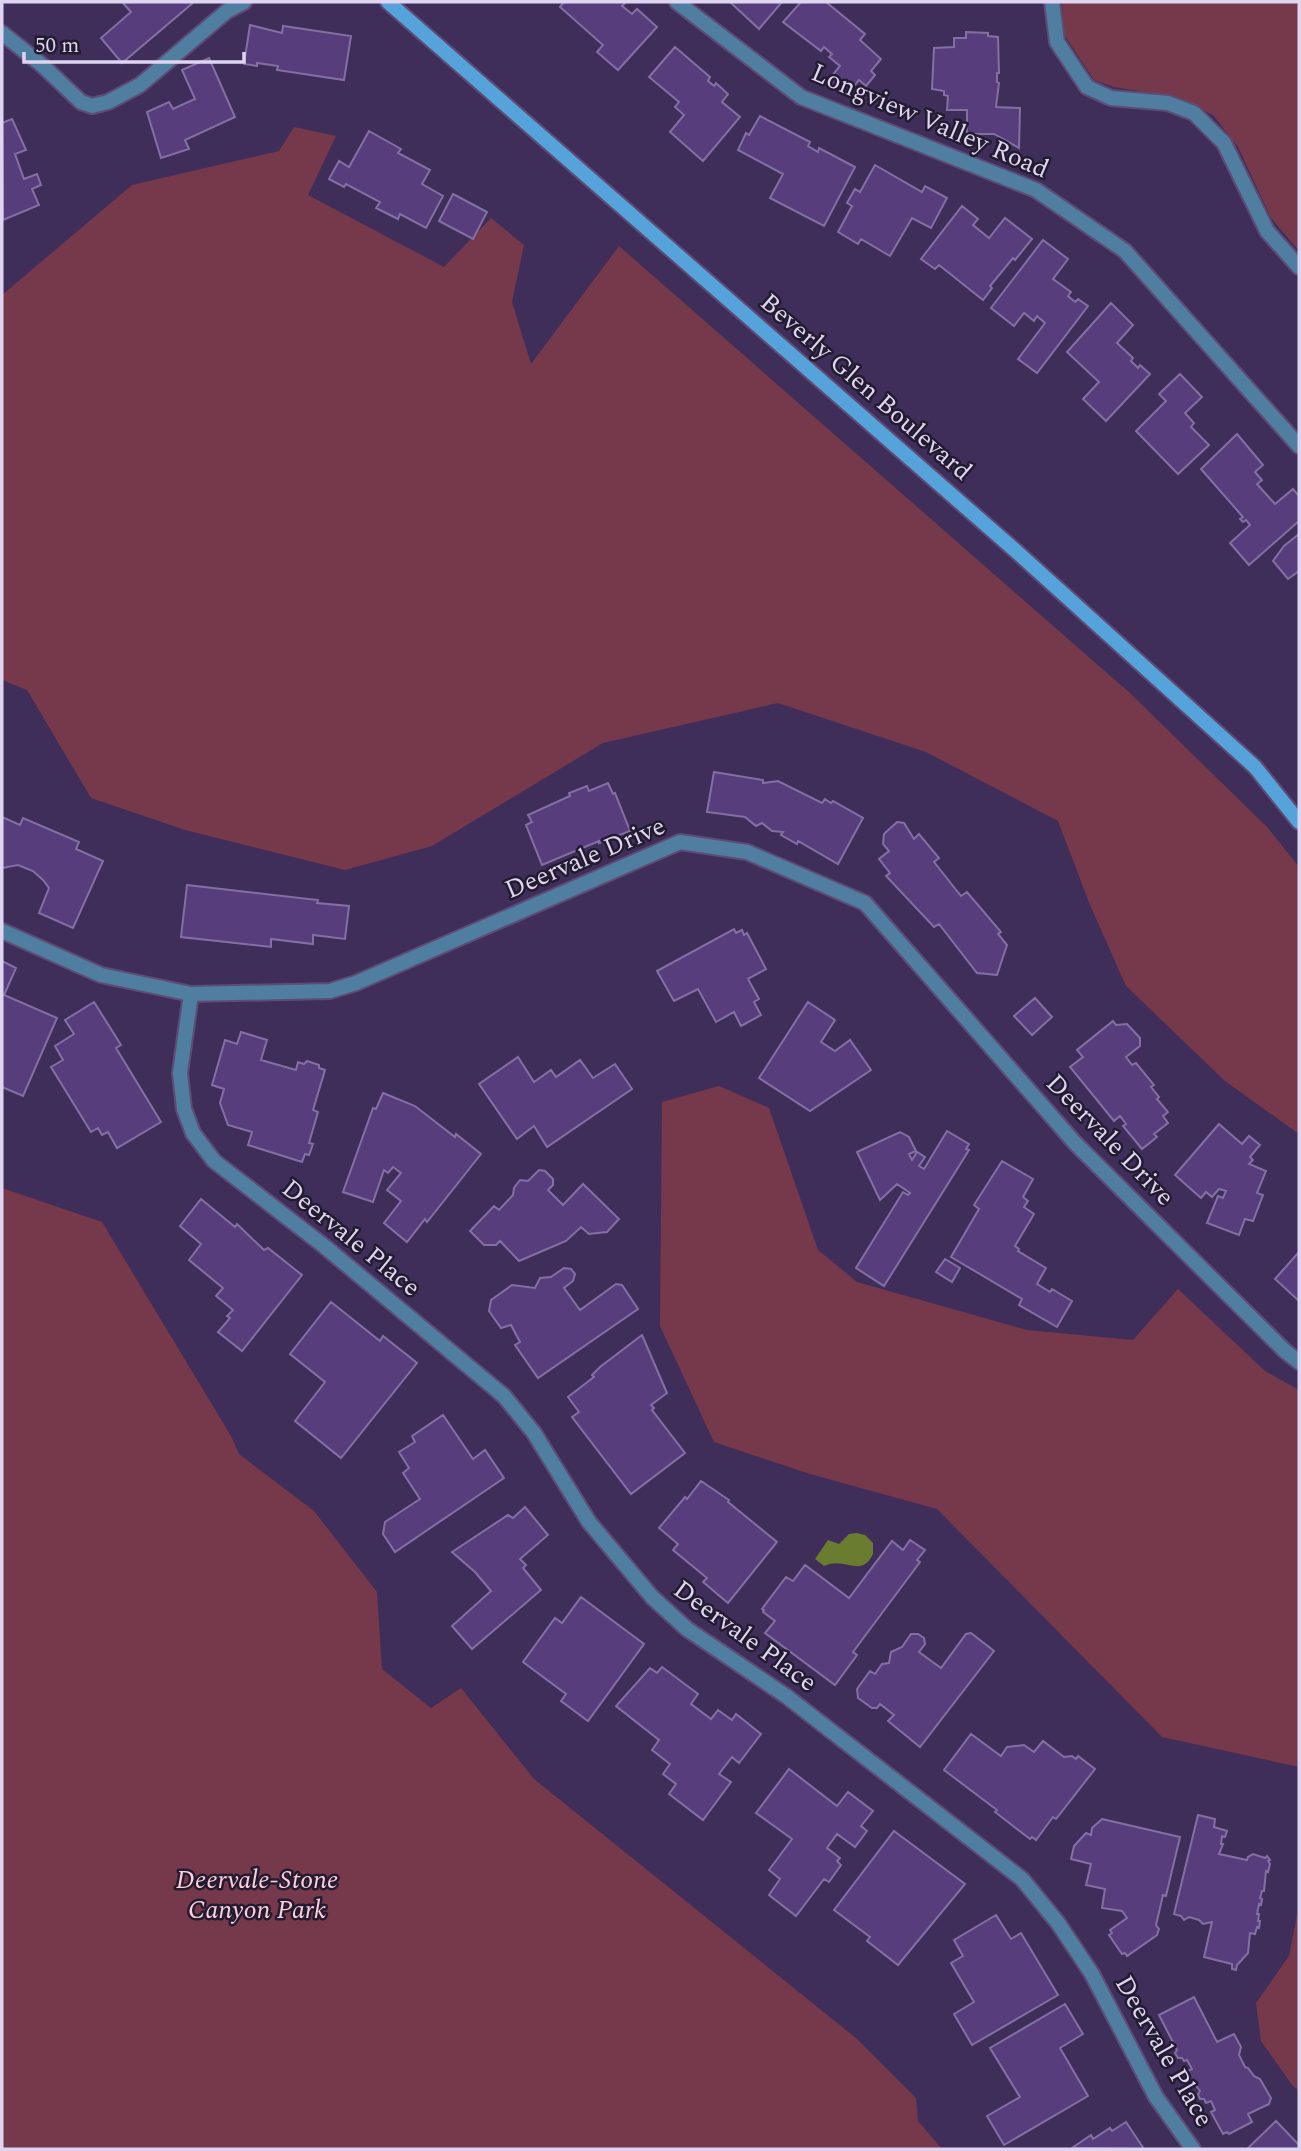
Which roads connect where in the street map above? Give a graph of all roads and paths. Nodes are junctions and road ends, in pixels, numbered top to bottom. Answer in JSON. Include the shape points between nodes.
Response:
{"nodes":[{"id":1,"x":244,"y":2,"type":"edge"},
{"id":2,"x":388,"y":2,"type":"edge"},
{"id":3,"x":677,"y":2,"type":"edge"},
{"id":4,"x":1052,"y":2,"type":"edge"},
{"id":5,"x":2,"y":33,"type":"edge"},
{"id":6,"x":1299,"y":267,"type":"edge"},
{"id":7,"x":1299,"y":446,"type":"edge"},
{"id":8,"x":1299,"y":822,"type":"edge"},
{"id":9,"x":2,"y":931,"type":"edge"},
{"id":10,"x":191,"y":994,"type":"junction"},
{"id":11,"x":1299,"y":1362,"type":"edge"},
{"id":12,"x":1193,"y":2149,"type":"edge"}],
"edges":[{"from":1,"to":5,"type":"street","via":[[227,11],[140,85],[92,106],[81,102]]},
{"from":2,"to":8,"type":"main road","name":"Beverly Glen Boulevard","via":[[1017,552],[1255,767]]},
{"from":3,"to":7,"type":"street","name":"Longview Valley Road","via":[[801,97],[1036,190],[1125,251]]},
{"from":4,"to":6,"type":"street","via":[[1056,42],[1087,87],[1111,98],[1168,103],[1194,113],[1224,143],[1267,231]]},
{"from":9,"to":10,"type":"street","name":"Deervale Drive","via":[[101,975]]},
{"from":10,"to":11,"type":"street","name":"Deervale Drive","via":[[330,991],[680,842],[747,852],[865,903],[1075,1143]]},
{"from":10,"to":12,"type":"street","name":"Deervale Place","via":[[180,1073],[184,1109],[193,1133],[215,1161],[504,1396],[534,1433],[589,1522],[652,1597],[687,1629],[786,1696],[1022,1879],[1092,1974],[1156,2097]]}]}
